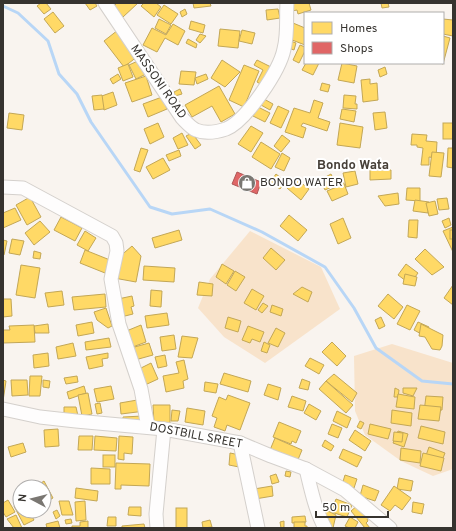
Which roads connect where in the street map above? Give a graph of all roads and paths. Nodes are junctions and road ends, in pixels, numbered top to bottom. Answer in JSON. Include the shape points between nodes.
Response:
{"nodes":[{"id":1,"x":286,"y":3,"type":"edge"},
{"id":2,"x":109,"y":5,"type":"edge"},
{"id":3,"x":3,"y":188,"type":"edge"},
{"id":4,"x":3,"y":410,"type":"edge"},
{"id":5,"x":148,"y":427,"type":"junction"},
{"id":6,"x":164,"y":429,"type":"junction"},
{"id":7,"x":240,"y":443,"type":"junction"},
{"id":8,"x":306,"y":469,"type":"junction"},
{"id":9,"x":157,"y":528,"type":"edge"},
{"id":10,"x":258,"y":528,"type":"edge"},
{"id":11,"x":325,"y":528,"type":"edge"},
{"id":12,"x":390,"y":528,"type":"edge"}],
"edges":[{"from":1,"to":2,"type":"street","name":"MASSONI ROAD","via":[[284,49],[276,70],[242,117],[227,128],[207,132],[195,130],[182,118]]},
{"from":3,"to":5,"type":"street","via":[[23,188],[112,236],[117,251],[111,279],[119,324],[141,389]]},
{"from":4,"to":5,"type":"street","name":"DOSTBILL SREET","via":[[40,417]]},
{"from":5,"to":6,"type":"street","name":"DOSTBILL SREET"},
{"from":6,"to":7,"type":"street","name":"DOSTBILL SREET"},
{"from":6,"to":9,"type":"street"},
{"from":7,"to":8,"type":"street","name":"DOSTBILL SREET"},
{"from":7,"to":10,"type":"street"},
{"from":8,"to":11,"type":"street","via":[[314,501]]},
{"from":8,"to":12,"type":"street","name":"DOSTBILL SREET","via":[[344,490]]}]}
